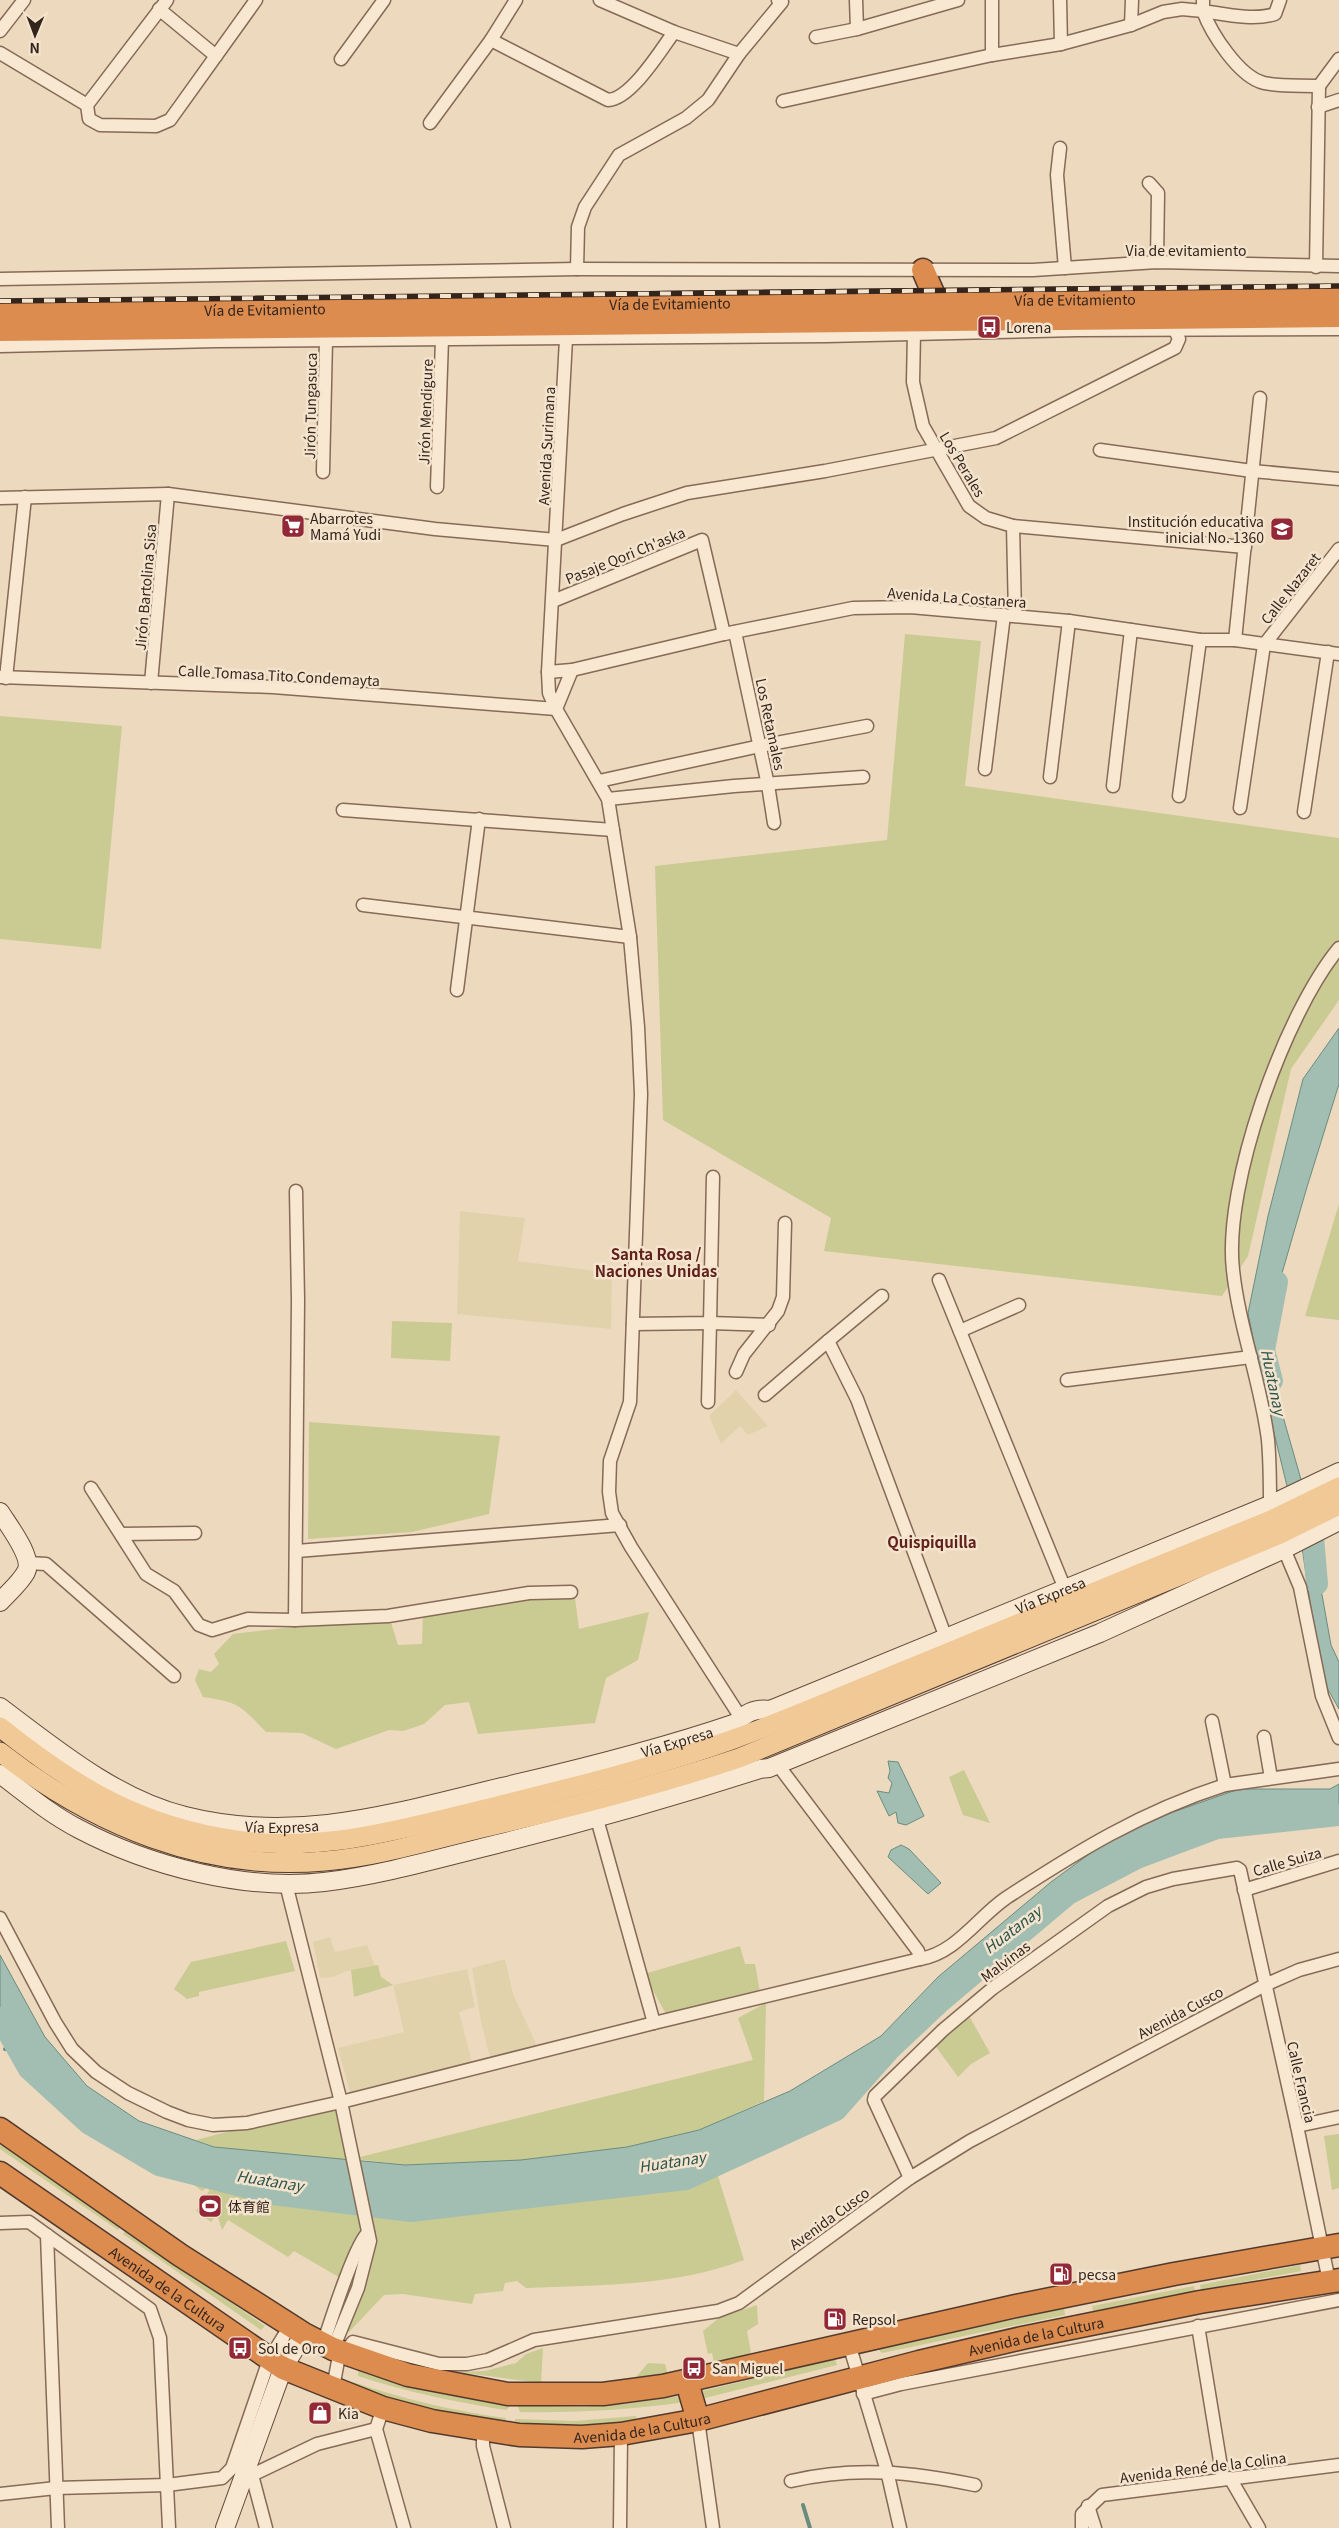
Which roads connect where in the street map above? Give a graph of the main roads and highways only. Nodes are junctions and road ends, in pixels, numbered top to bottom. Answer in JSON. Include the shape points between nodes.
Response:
{"nodes":[{"id":1,"x":923,"y":270,"type":"road end"},
{"id":2,"x":1339,"y":297,"type":"edge"},
{"id":3,"x":936,"y":300,"type":"junction"},
{"id":4,"x":0,"y":313,"type":"edge"},
{"id":5,"x":1339,"y":316,"type":"edge"},
{"id":6,"x":0,"y":330,"type":"edge"},
{"id":7,"x":1337,"y":1481,"type":"edge"},
{"id":8,"x":1339,"y":1505,"type":"edge"},
{"id":9,"x":0,"y":1512,"type":"edge"},
{"id":10,"x":1339,"y":1521,"type":"edge"},
{"id":11,"x":1277,"y":1526,"type":"junction"},
{"id":12,"x":0,"y":1602,"type":"edge"},
{"id":13,"x":0,"y":1707,"type":"edge"},
{"id":14,"x":778,"y":1715,"type":"junction"},
{"id":15,"x":0,"y":1727,"type":"edge"},
{"id":16,"x":737,"y":1727,"type":"junction"},
{"id":17,"x":792,"y":1737,"type":"junction"},
{"id":18,"x":0,"y":1752,"type":"edge"},
{"id":19,"x":739,"y":1758,"type":"junction"},
{"id":20,"x":781,"y":1763,"type":"junction"},
{"id":21,"x":760,"y":1769,"type":"junction"},
{"id":22,"x":0,"y":1774,"type":"edge"},
{"id":23,"x":0,"y":2129,"type":"edge"},
{"id":24,"x":0,"y":2173,"type":"edge"},
{"id":25,"x":1330,"y":2246,"type":"edge"},
{"id":26,"x":1335,"y":2287,"type":"edge"},
{"id":27,"x":1075,"y":2293,"type":"junction"},
{"id":28,"x":1080,"y":2326,"type":"junction"},
{"id":29,"x":318,"y":2341,"type":"junction"},
{"id":30,"x":276,"y":2364,"type":"junction"},
{"id":31,"x":687,"y":2382,"type":"junction"},
{"id":32,"x":698,"y":2420,"type":"junction"},
{"id":33,"x":225,"y":2528,"type":"edge"}],
"edges":[{"from":1,"to":3,"type":"highway"},
{"from":2,"to":3,"type":"highway","name":"Vía de Evitamiento"},
{"from":3,"to":4,"type":"highway","name":"Vía de Evitamiento"},
{"from":5,"to":6,"type":"highway","name":"Vía de Evitamiento","via":[[656,331]]},
{"from":7,"to":11,"type":"main road","name":"Vía Expresa"},
{"from":8,"to":11,"type":"main road","name":"Vía Expresa"},
{"from":9,"to":12,"type":"main road","via":[[28,1563],[26,1571]]},
{"from":10,"to":11,"type":"main road","name":"Vía Expresa"},
{"from":11,"to":14,"type":"main road","name":"Vía Expresa"},
{"from":11,"to":14,"type":"main road","name":"Vía Expresa","via":[[1065,1589],[946,1638]]},
{"from":11,"to":17,"type":"main road","name":"Vía Expresa"},
{"from":11,"to":20,"type":"main road","name":"Vía Expresa","via":[[1100,1633]]},
{"from":13,"to":16,"type":"main road","name":"Vía Expresa","via":[[106,1782],[142,1801],[184,1816],[262,1828],[303,1828],[401,1812]]},
{"from":14,"to":16,"type":"main road","name":"Vía Expresa"},
{"from":14,"to":17,"type":"main road"},
{"from":15,"to":16,"type":"main road","name":"Vía Expresa","via":[[45,1763],[134,1814],[188,1831],[239,1841],[294,1844],[348,1840],[576,1787]]},
{"from":16,"to":19,"type":"main road"},
{"from":17,"to":19,"type":"main road","name":"Vía Expresa"},
{"from":17,"to":20,"type":"main road","via":[[792,1746]]},
{"from":18,"to":19,"type":"main road","name":"Vía Expresa","via":[[35,1780],[124,1829],[174,1846],[229,1858],[279,1863],[327,1861],[396,1848],[579,1805]]},
{"from":19,"to":21,"type":"main road","via":[[748,1766]]},
{"from":20,"to":21,"type":"main road","name":"Vía Expresa"},
{"from":21,"to":22,"type":"main road","name":"Vía Expresa","via":[[597,1819],[407,1866],[324,1882],[286,1884],[193,1872],[123,1849],[78,1829],[38,1804]]},
{"from":23,"to":29,"type":"highway","via":[[180,2255]]},
{"from":24,"to":30,"type":"highway","name":"Avenida de la Cultura"},
{"from":25,"to":27,"type":"highway"},
{"from":26,"to":28,"type":"highway","name":"Avenida de la Cultura","via":[[1200,2302]]},
{"from":27,"to":28,"type":"highway"},
{"from":27,"to":31,"type":"highway"},
{"from":28,"to":32,"type":"highway","name":"Avenida de la Cultura","via":[[1022,2338],[861,2386]]},
{"from":29,"to":30,"type":"main road"},
{"from":29,"to":31,"type":"highway","via":[[408,2375],[508,2394],[603,2394]]},
{"from":30,"to":32,"type":"highway","name":"Avenida de la Cultura","via":[[332,2388],[379,2418],[519,2435],[582,2437],[621,2434]]},
{"from":30,"to":33,"type":"main road","via":[[246,2476]]},
{"from":31,"to":32,"type":"highway"}]}
